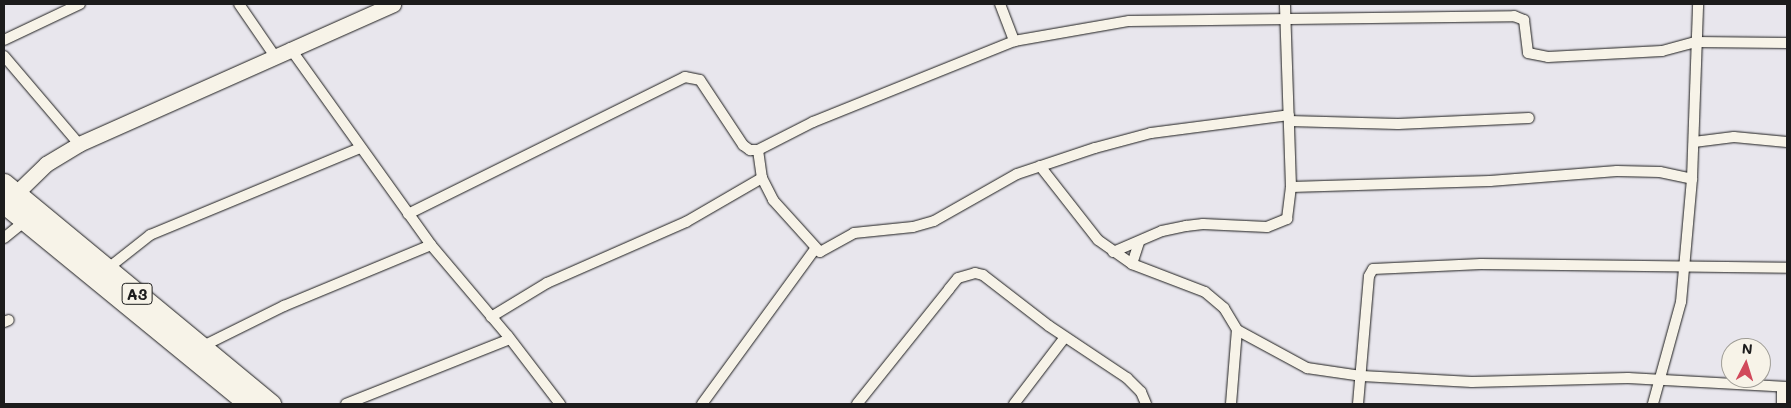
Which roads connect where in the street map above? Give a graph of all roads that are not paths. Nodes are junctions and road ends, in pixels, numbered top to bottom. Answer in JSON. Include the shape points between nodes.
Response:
{"nodes":[{"id":1,"x":80,"y":4,"type":"edge"},
{"id":2,"x":239,"y":4,"type":"edge"},
{"id":3,"x":1000,"y":4,"type":"edge"},
{"id":4,"x":1285,"y":4,"type":"edge"},
{"id":5,"x":1698,"y":4,"type":"edge"},
{"id":6,"x":384,"y":6,"type":"edge"},
{"id":7,"x":1286,"y":20,"type":"junction"},
{"id":8,"x":4,"y":40,"type":"edge"},
{"id":9,"x":1014,"y":41,"type":"junction"},
{"id":10,"x":1696,"y":42,"type":"junction"},
{"id":11,"x":1787,"y":43,"type":"edge"},
{"id":12,"x":290,"y":48,"type":"junction"},
{"id":13,"x":274,"y":55,"type":"junction"},
{"id":14,"x":4,"y":56,"type":"edge"},
{"id":15,"x":1289,"y":118,"type":"junction"},
{"id":16,"x":1529,"y":118,"type":"dead end"},
{"id":17,"x":1694,"y":142,"type":"junction"},
{"id":18,"x":1787,"y":142,"type":"edge"},
{"id":19,"x":79,"y":144,"type":"junction"},
{"id":20,"x":360,"y":148,"type":"junction"},
{"id":21,"x":758,"y":150,"type":"junction"},
{"id":22,"x":1040,"y":166,"type":"junction"},
{"id":23,"x":762,"y":178,"type":"junction"},
{"id":24,"x":1692,"y":178,"type":"junction"},
{"id":25,"x":1291,"y":187,"type":"junction"},
{"id":26,"x":7,"y":196,"type":"edge"},
{"id":27,"x":408,"y":214,"type":"junction"},
{"id":28,"x":25,"y":221,"type":"junction"},
{"id":29,"x":4,"y":238,"type":"edge"},
{"id":30,"x":1139,"y":243,"type":"junction"},
{"id":31,"x":431,"y":245,"type":"junction"},
{"id":32,"x":815,"y":249,"type":"junction"},
{"id":33,"x":1113,"y":252,"type":"junction"},
{"id":34,"x":1132,"y":264,"type":"junction"},
{"id":35,"x":1687,"y":267,"type":"junction"},
{"id":36,"x":1787,"y":268,"type":"edge"},
{"id":37,"x":107,"y":269,"type":"junction"},
{"id":38,"x":491,"y":317,"type":"junction"},
{"id":39,"x":1237,"y":330,"type":"junction"},
{"id":40,"x":1065,"y":337,"type":"junction"},
{"id":41,"x":510,"y":339,"type":"junction"},
{"id":42,"x":202,"y":347,"type":"junction"},
{"id":43,"x":1362,"y":376,"type":"junction"},
{"id":44,"x":1660,"y":380,"type":"junction"},
{"id":45,"x":1785,"y":387,"type":"edge"},
{"id":46,"x":248,"y":404,"type":"edge"},
{"id":47,"x":271,"y":404,"type":"edge"},
{"id":48,"x":346,"y":404,"type":"edge"},
{"id":49,"x":560,"y":404,"type":"edge"},
{"id":50,"x":702,"y":404,"type":"edge"},
{"id":51,"x":857,"y":404,"type":"edge"},
{"id":52,"x":1014,"y":404,"type":"edge"},
{"id":53,"x":1146,"y":404,"type":"edge"},
{"id":54,"x":1231,"y":404,"type":"edge"},
{"id":55,"x":1358,"y":404,"type":"edge"},
{"id":56,"x":1653,"y":404,"type":"edge"},
{"id":57,"x":1782,"y":404,"type":"edge"}],
"edges":[{"from":1,"to":8,"type":"street"},
{"from":2,"to":13,"type":"street"},
{"from":3,"to":9,"type":"street"},
{"from":4,"to":7,"type":"street"},
{"from":5,"to":10,"type":"street"},
{"from":6,"to":12,"type":"street"},
{"from":7,"to":9,"type":"street","via":[[1129,21]]},
{"from":7,"to":10,"type":"street","via":[[1514,16],[1524,20],[1528,53],[1548,56],[1662,51]]},
{"from":7,"to":15,"type":"street"},
{"from":9,"to":21,"type":"street","via":[[813,122]]},
{"from":10,"to":11,"type":"street"},
{"from":10,"to":17,"type":"street"},
{"from":12,"to":13,"type":"street"},
{"from":12,"to":20,"type":"street"},
{"from":13,"to":19,"type":"street"},
{"from":14,"to":19,"type":"street"},
{"from":15,"to":16,"type":"street","via":[[1398,124]]},
{"from":15,"to":22,"type":"street","via":[[1151,133]]},
{"from":15,"to":25,"type":"street"},
{"from":17,"to":18,"type":"street","via":[[1734,137]]},
{"from":17,"to":24,"type":"street"},
{"from":19,"to":26,"type":"street","via":[[46,164]]},
{"from":20,"to":27,"type":"street"},
{"from":20,"to":37,"type":"street","via":[[150,235]]},
{"from":21,"to":23,"type":"street"},
{"from":21,"to":27,"type":"street","via":[[750,150],[743,145],[700,80],[685,77]]},
{"from":22,"to":32,"type":"street","via":[[1017,174],[934,221],[854,233],[826,250]]},
{"from":22,"to":33,"type":"street","via":[[1083,222]]},
{"from":23,"to":32,"type":"street","via":[[773,200]]},
{"from":23,"to":38,"type":"street","via":[[686,222],[547,283]]},
{"from":24,"to":25,"type":"street","via":[[1660,172],[1617,171],[1490,181]]},
{"from":24,"to":35,"type":"street"},
{"from":25,"to":30,"type":"street","via":[[1287,219],[1277,225],[1204,224],[1162,231]]},
{"from":26,"to":28,"type":"highway","number":"A3"},
{"from":26,"to":37,"type":"highway","number":"A3"},
{"from":27,"to":31,"type":"street"},
{"from":28,"to":29,"type":"street"},
{"from":28,"to":46,"type":"highway","number":"A3"},
{"from":30,"to":33,"type":"street"},
{"from":30,"to":34,"type":"street"},
{"from":31,"to":38,"type":"street"},
{"from":31,"to":42,"type":"street","via":[[284,306]]},
{"from":32,"to":50,"type":"street"},
{"from":33,"to":34,"type":"street"},
{"from":34,"to":39,"type":"street","via":[[1205,292],[1224,308]]},
{"from":35,"to":36,"type":"street"},
{"from":35,"to":43,"type":"street","via":[[1481,264],[1373,269],[1369,276]]},
{"from":35,"to":44,"type":"street","via":[[1673,339]]},
{"from":37,"to":42,"type":"highway","number":"A3"},
{"from":38,"to":41,"type":"street"},
{"from":39,"to":43,"type":"street","via":[[1307,368]]},
{"from":39,"to":54,"type":"street"},
{"from":40,"to":51,"type":"street","via":[[983,275],[967,273],[949,289]]},
{"from":40,"to":52,"type":"street"},
{"from":40,"to":53,"type":"street","via":[[1127,378],[1142,392]]},
{"from":41,"to":48,"type":"street"},
{"from":41,"to":49,"type":"street"},
{"from":42,"to":47,"type":"highway","number":"A3"},
{"from":43,"to":44,"type":"street","via":[[1472,382]]},
{"from":43,"to":55,"type":"street"},
{"from":44,"to":45,"type":"street"},
{"from":44,"to":56,"type":"street"},
{"from":45,"to":57,"type":"street"}]}
